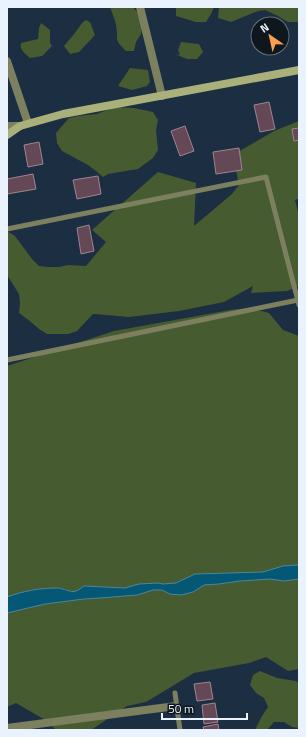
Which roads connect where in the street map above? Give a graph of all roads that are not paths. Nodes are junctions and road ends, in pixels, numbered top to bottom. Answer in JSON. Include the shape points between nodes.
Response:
{"nodes":[{"id":1,"x":140,"y":7,"type":"edge"},
{"id":2,"x":7,"y":61,"type":"edge"},
{"id":3,"x":299,"y":70,"type":"edge"},
{"id":4,"x":162,"y":96,"type":"junction"},
{"id":5,"x":28,"y":123,"type":"junction"},
{"id":6,"x":7,"y":126,"type":"edge"},
{"id":7,"x":20,"y":126,"type":"junction"},
{"id":8,"x":7,"y":135,"type":"edge"},
{"id":9,"x":7,"y":229,"type":"edge"},
{"id":10,"x":298,"y":303,"type":"edge"},
{"id":11,"x":7,"y":360,"type":"edge"},
{"id":12,"x":175,"y":694,"type":"dead end"},
{"id":13,"x":176,"y":706,"type":"junction"},
{"id":14,"x":7,"y":728,"type":"edge"},
{"id":15,"x":180,"y":730,"type":"edge"}],
"edges":[{"from":1,"to":4,"type":"street"},
{"from":2,"to":5,"type":"street"},
{"from":3,"to":4,"type":"main road"},
{"from":4,"to":5,"type":"main road"},
{"from":5,"to":7,"type":"main road"},
{"from":6,"to":7,"type":"street"},
{"from":7,"to":8,"type":"main road"},
{"from":9,"to":10,"type":"lane","via":[[266,177]]},
{"from":10,"to":11,"type":"lane"},
{"from":12,"to":13,"type":"lane"},
{"from":13,"to":14,"type":"street"},
{"from":13,"to":15,"type":"lane"}]}
